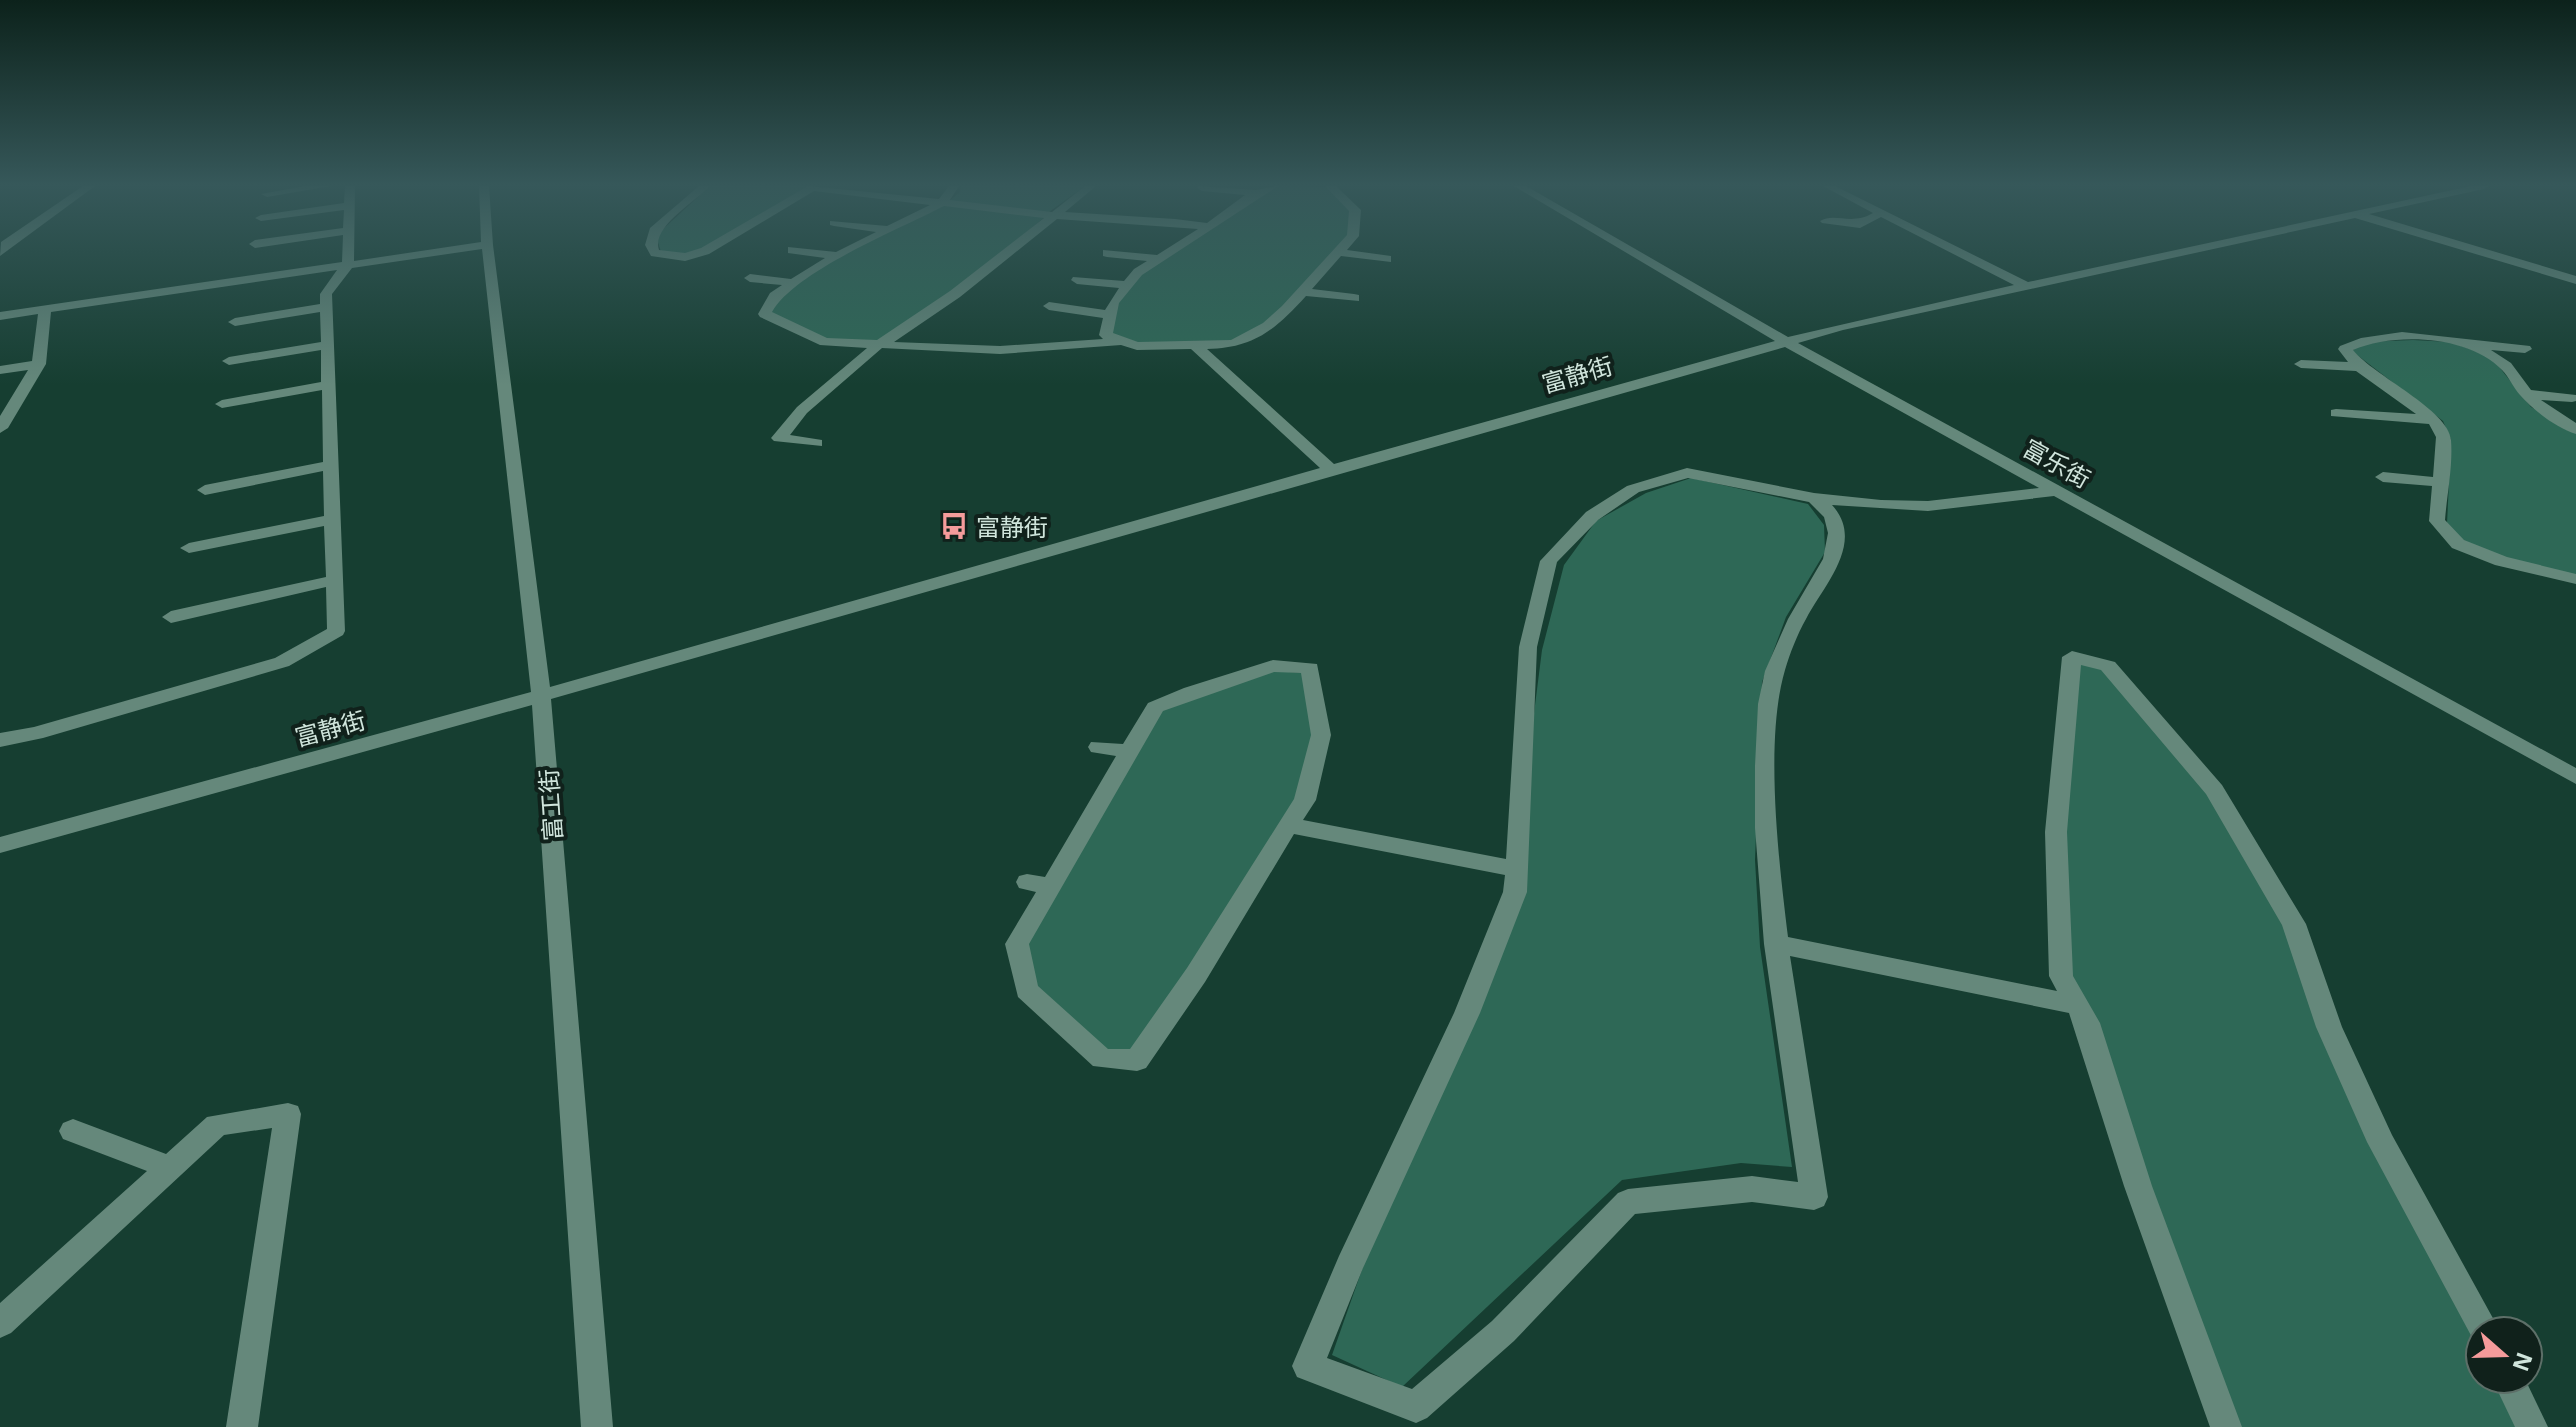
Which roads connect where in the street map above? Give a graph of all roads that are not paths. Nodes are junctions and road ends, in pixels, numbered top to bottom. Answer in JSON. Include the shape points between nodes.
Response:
{"nodes":[{"id":1,"x":1338,"y":252,"type":"edge"},
{"id":2,"x":349,"y":253,"type":"edge"},
{"id":3,"x":434,"y":253,"type":"edge"},
{"id":4,"x":488,"y":253,"type":"edge"},
{"id":5,"x":655,"y":253,"type":"edge"},
{"id":6,"x":700,"y":253,"type":"edge"},
{"id":7,"x":811,"y":253,"type":"edge"},
{"id":8,"x":844,"y":253,"type":"edge"},
{"id":9,"x":1005,"y":253,"type":"edge"},
{"id":10,"x":1107,"y":253,"type":"dead end"},
{"id":11,"x":1169,"y":253,"type":"edge"},
{"id":12,"x":1342,"y":253,"type":"edge"},
{"id":13,"x":1633,"y":253,"type":"edge"},
{"id":14,"x":1960,"y":253,"type":"edge"},
{"id":15,"x":2175,"y":253,"type":"edge"},
{"id":16,"x":2484,"y":253,"type":"edge"},
{"id":17,"x":837,"y":256,"type":"junction"},
{"id":18,"x":1160,"y":259,"type":"junction"},
{"id":19,"x":1387,"y":259,"type":"dead end"},
{"id":20,"x":348,"y":265,"type":"junction"},
{"id":21,"x":750,"y":278,"type":"dead end"},
{"id":22,"x":1077,"y":280,"type":"dead end"},
{"id":23,"x":2576,"y":280,"type":"edge"},
{"id":24,"x":793,"y":283,"type":"junction"},
{"id":25,"x":1128,"y":285,"type":"junction"},
{"id":26,"x":2024,"y":285,"type":"junction"},
{"id":27,"x":1302,"y":292,"type":"junction"},
{"id":28,"x":1354,"y":298,"type":"dead end"},
{"id":29,"x":1049,"y":306,"type":"dead end"},
{"id":30,"x":326,"y":307,"type":"junction"},
{"id":31,"x":45,"y":310,"type":"junction"},
{"id":32,"x":1110,"y":315,"type":"junction"},
{"id":33,"x":0,"y":316,"type":"edge"},
{"id":34,"x":235,"y":322,"type":"dead end"},
{"id":35,"x":1124,"y":341,"type":"junction"},
{"id":36,"x":1786,"y":342,"type":"junction"},
{"id":37,"x":2461,"y":343,"type":"junction"},
{"id":38,"x":879,"y":344,"type":"junction"},
{"id":39,"x":328,"y":345,"type":"junction"},
{"id":40,"x":1195,"y":345,"type":"junction"},
{"id":41,"x":2525,"y":349,"type":"dead end"},
{"id":42,"x":229,"y":361,"type":"dead end"},
{"id":43,"x":39,"y":364,"type":"junction"},
{"id":44,"x":2301,"y":364,"type":"dead end"},
{"id":45,"x":2359,"y":367,"type":"junction"},
{"id":46,"x":0,"y":370,"type":"edge"},
{"id":47,"x":328,"y":385,"type":"junction"},
{"id":48,"x":2526,"y":394,"type":"junction"},
{"id":49,"x":2572,"y":398,"type":"dead end"},
{"id":50,"x":222,"y":404,"type":"dead end"},
{"id":51,"x":6,"y":405,"type":"edge"},
{"id":52,"x":2336,"y":413,"type":"dead end"},
{"id":53,"x":2434,"y":420,"type":"junction"},
{"id":54,"x":0,"y":428,"type":"edge"},
{"id":55,"x":2576,"y":429,"type":"edge"},
{"id":56,"x":817,"y":443,"type":"dead end"},
{"id":57,"x":331,"y":465,"type":"junction"},
{"id":58,"x":1331,"y":470,"type":"junction"},
{"id":59,"x":2383,"y":477,"type":"dead end"},
{"id":60,"x":2439,"y":482,"type":"junction"},
{"id":61,"x":205,"y":490,"type":"dead end"},
{"id":62,"x":2057,"y":491,"type":"junction"},
{"id":63,"x":1814,"y":498,"type":"junction"},
{"id":64,"x":332,"y":519,"type":"junction"},
{"id":65,"x":189,"y":548,"type":"dead end"},
{"id":66,"x":2576,"y":579,"type":"edge"},
{"id":67,"x":334,"y":580,"type":"junction"},
{"id":68,"x":171,"y":617,"type":"dead end"},
{"id":69,"x":541,"y":696,"type":"junction"},
{"id":70,"x":0,"y":740,"type":"edge"},
{"id":71,"x":1098,"y":747,"type":"dead end"},
{"id":72,"x":1129,"y":751,"type":"junction"},
{"id":73,"x":2576,"y":777,"type":"edge"},
{"id":74,"x":1288,"y":825,"type":"junction"},
{"id":75,"x":0,"y":845,"type":"edge"},
{"id":76,"x":1517,"y":869,"type":"junction"},
{"id":77,"x":1027,"y":882,"type":"dead end"},
{"id":78,"x":1050,"y":886,"type":"junction"},
{"id":79,"x":1776,"y":944,"type":"junction"},
{"id":80,"x":2077,"y":1005,"type":"junction"},
{"id":81,"x":73,"y":1131,"type":"dead end"},
{"id":82,"x":170,"y":1168,"type":"junction"},
{"id":83,"x":2476,"y":1315,"type":"edge"},
{"id":84,"x":0,"y":1323,"type":"edge"},
{"id":85,"x":2516,"y":1395,"type":"edge"},
{"id":86,"x":242,"y":1427,"type":"edge"},
{"id":87,"x":597,"y":1427,"type":"edge"},
{"id":88,"x":2226,"y":1427,"type":"edge"},
{"id":89,"x":2532,"y":1427,"type":"edge"}],
"edges":[{"from":1,"to":27,"type":"street"},
{"from":2,"to":20,"type":"street"},
{"from":3,"to":20,"type":"street"},
{"from":4,"to":69,"type":"street","name":"富工街"},
{"from":5,"to":6,"type":"street","via":[[685,257]]},
{"from":7,"to":17,"type":"street"},
{"from":8,"to":17,"type":"street"},
{"from":9,"to":38,"type":"street","via":[[955,294]]},
{"from":10,"to":18,"type":"street"},
{"from":11,"to":18,"type":"street"},
{"from":12,"to":19,"type":"street"},
{"from":13,"to":36,"type":"street","name":"富乐街"},
{"from":14,"to":26,"type":"street"},
{"from":15,"to":26,"type":"street","name":"富静街"},
{"from":16,"to":23,"type":"street"},
{"from":17,"to":24,"type":"street"},
{"from":18,"to":25,"type":"street"},
{"from":20,"to":30,"type":"street","via":[[326,294]]},
{"from":20,"to":31,"type":"street"},
{"from":21,"to":24,"type":"street"},
{"from":22,"to":25,"type":"street"},
{"from":24,"to":38,"type":"street","via":[[775,296],[765,314],[825,342]]},
{"from":25,"to":32,"type":"street"},
{"from":26,"to":36,"type":"street","name":"富静街"},
{"from":27,"to":28,"type":"street"},
{"from":27,"to":40,"type":"street","via":[[1268,326],[1234,344]]},
{"from":29,"to":32,"type":"street"},
{"from":30,"to":34,"type":"street"},
{"from":30,"to":39,"type":"street"},
{"from":31,"to":33,"type":"street"},
{"from":31,"to":43,"type":"street"},
{"from":32,"to":35,"type":"street","via":[[1106,335]]},
{"from":35,"to":38,"type":"street","via":[[930,351]]},
{"from":35,"to":40,"type":"street","via":[[1137,346]]},
{"from":36,"to":58,"type":"street","name":"富静街"},
{"from":36,"to":62,"type":"street","name":"富乐街"},
{"from":37,"to":41,"type":"street"},
{"from":37,"to":45,"type":"street","via":[[2411,337],[2359,340],[2345,349]]},
{"from":37,"to":48,"type":"street","via":[[2505,364]]},
{"from":38,"to":56,"type":"street","via":[[802,410],[779,438]]},
{"from":39,"to":42,"type":"street"},
{"from":39,"to":47,"type":"street"},
{"from":40,"to":58,"type":"street"},
{"from":43,"to":46,"type":"street"},
{"from":43,"to":51,"type":"street"},
{"from":44,"to":45,"type":"street"},
{"from":45,"to":53,"type":"street"},
{"from":47,"to":50,"type":"street"},
{"from":47,"to":57,"type":"street"},
{"from":48,"to":49,"type":"street"},
{"from":48,"to":55,"type":"street"},
{"from":51,"to":54,"type":"street"},
{"from":52,"to":53,"type":"street"},
{"from":53,"to":60,"type":"street","via":[[2444,437]]},
{"from":57,"to":61,"type":"street"},
{"from":57,"to":64,"type":"street"},
{"from":58,"to":69,"type":"street","name":"富静街"},
{"from":59,"to":60,"type":"street"},
{"from":60,"to":66,"type":"street","via":[[2437,521],[2458,544],[2501,561]]},
{"from":62,"to":63,"type":"street","via":[[1928,506]]},
{"from":62,"to":73,"type":"street","name":"富乐街"},
{"from":63,"to":76,"type":"street","via":[[1687,473],[1633,489],[1592,516],[1549,561],[1528,647]]},
{"from":63,"to":79,"type":"street","via":[[1833,516],[1833,556],[1796,621],[1770,685],[1765,741]]},
{"from":64,"to":65,"type":"street"},
{"from":64,"to":67,"type":"street"},
{"from":67,"to":68,"type":"street"},
{"from":67,"to":70,"type":"street","via":[[336,631],[282,662]]},
{"from":69,"to":75,"type":"street","name":"富静街"},
{"from":69,"to":87,"type":"street","name":"富工街"},
{"from":71,"to":72,"type":"street"},
{"from":72,"to":74,"type":"street","via":[[1155,707],[1273,666],[1310,668],[1321,735],[1305,800]]},
{"from":72,"to":78,"type":"street"},
{"from":74,"to":76,"type":"street"},
{"from":74,"to":78,"type":"street","via":[[1137,1060],[1102,1059],[1027,990],[1017,944]]},
{"from":76,"to":79,"type":"street","via":[[1515,892],[1467,1013],[1308,1366],[1416,1407],[1503,1331],[1628,1202],[1752,1189],[1814,1197]]},
{"from":77,"to":78,"type":"street"},
{"from":79,"to":80,"type":"street"},
{"from":80,"to":83,"type":"street","via":[[2061,976],[2056,832],[2072,657],[2108,666],[2214,790],[2294,924],[2329,1027],[2381,1142]]},
{"from":80,"to":88,"type":"street"},
{"from":81,"to":82,"type":"street"},
{"from":82,"to":84,"type":"street"},
{"from":82,"to":86,"type":"street","via":[[217,1125],[288,1114]]},
{"from":85,"to":89,"type":"street"}]}
